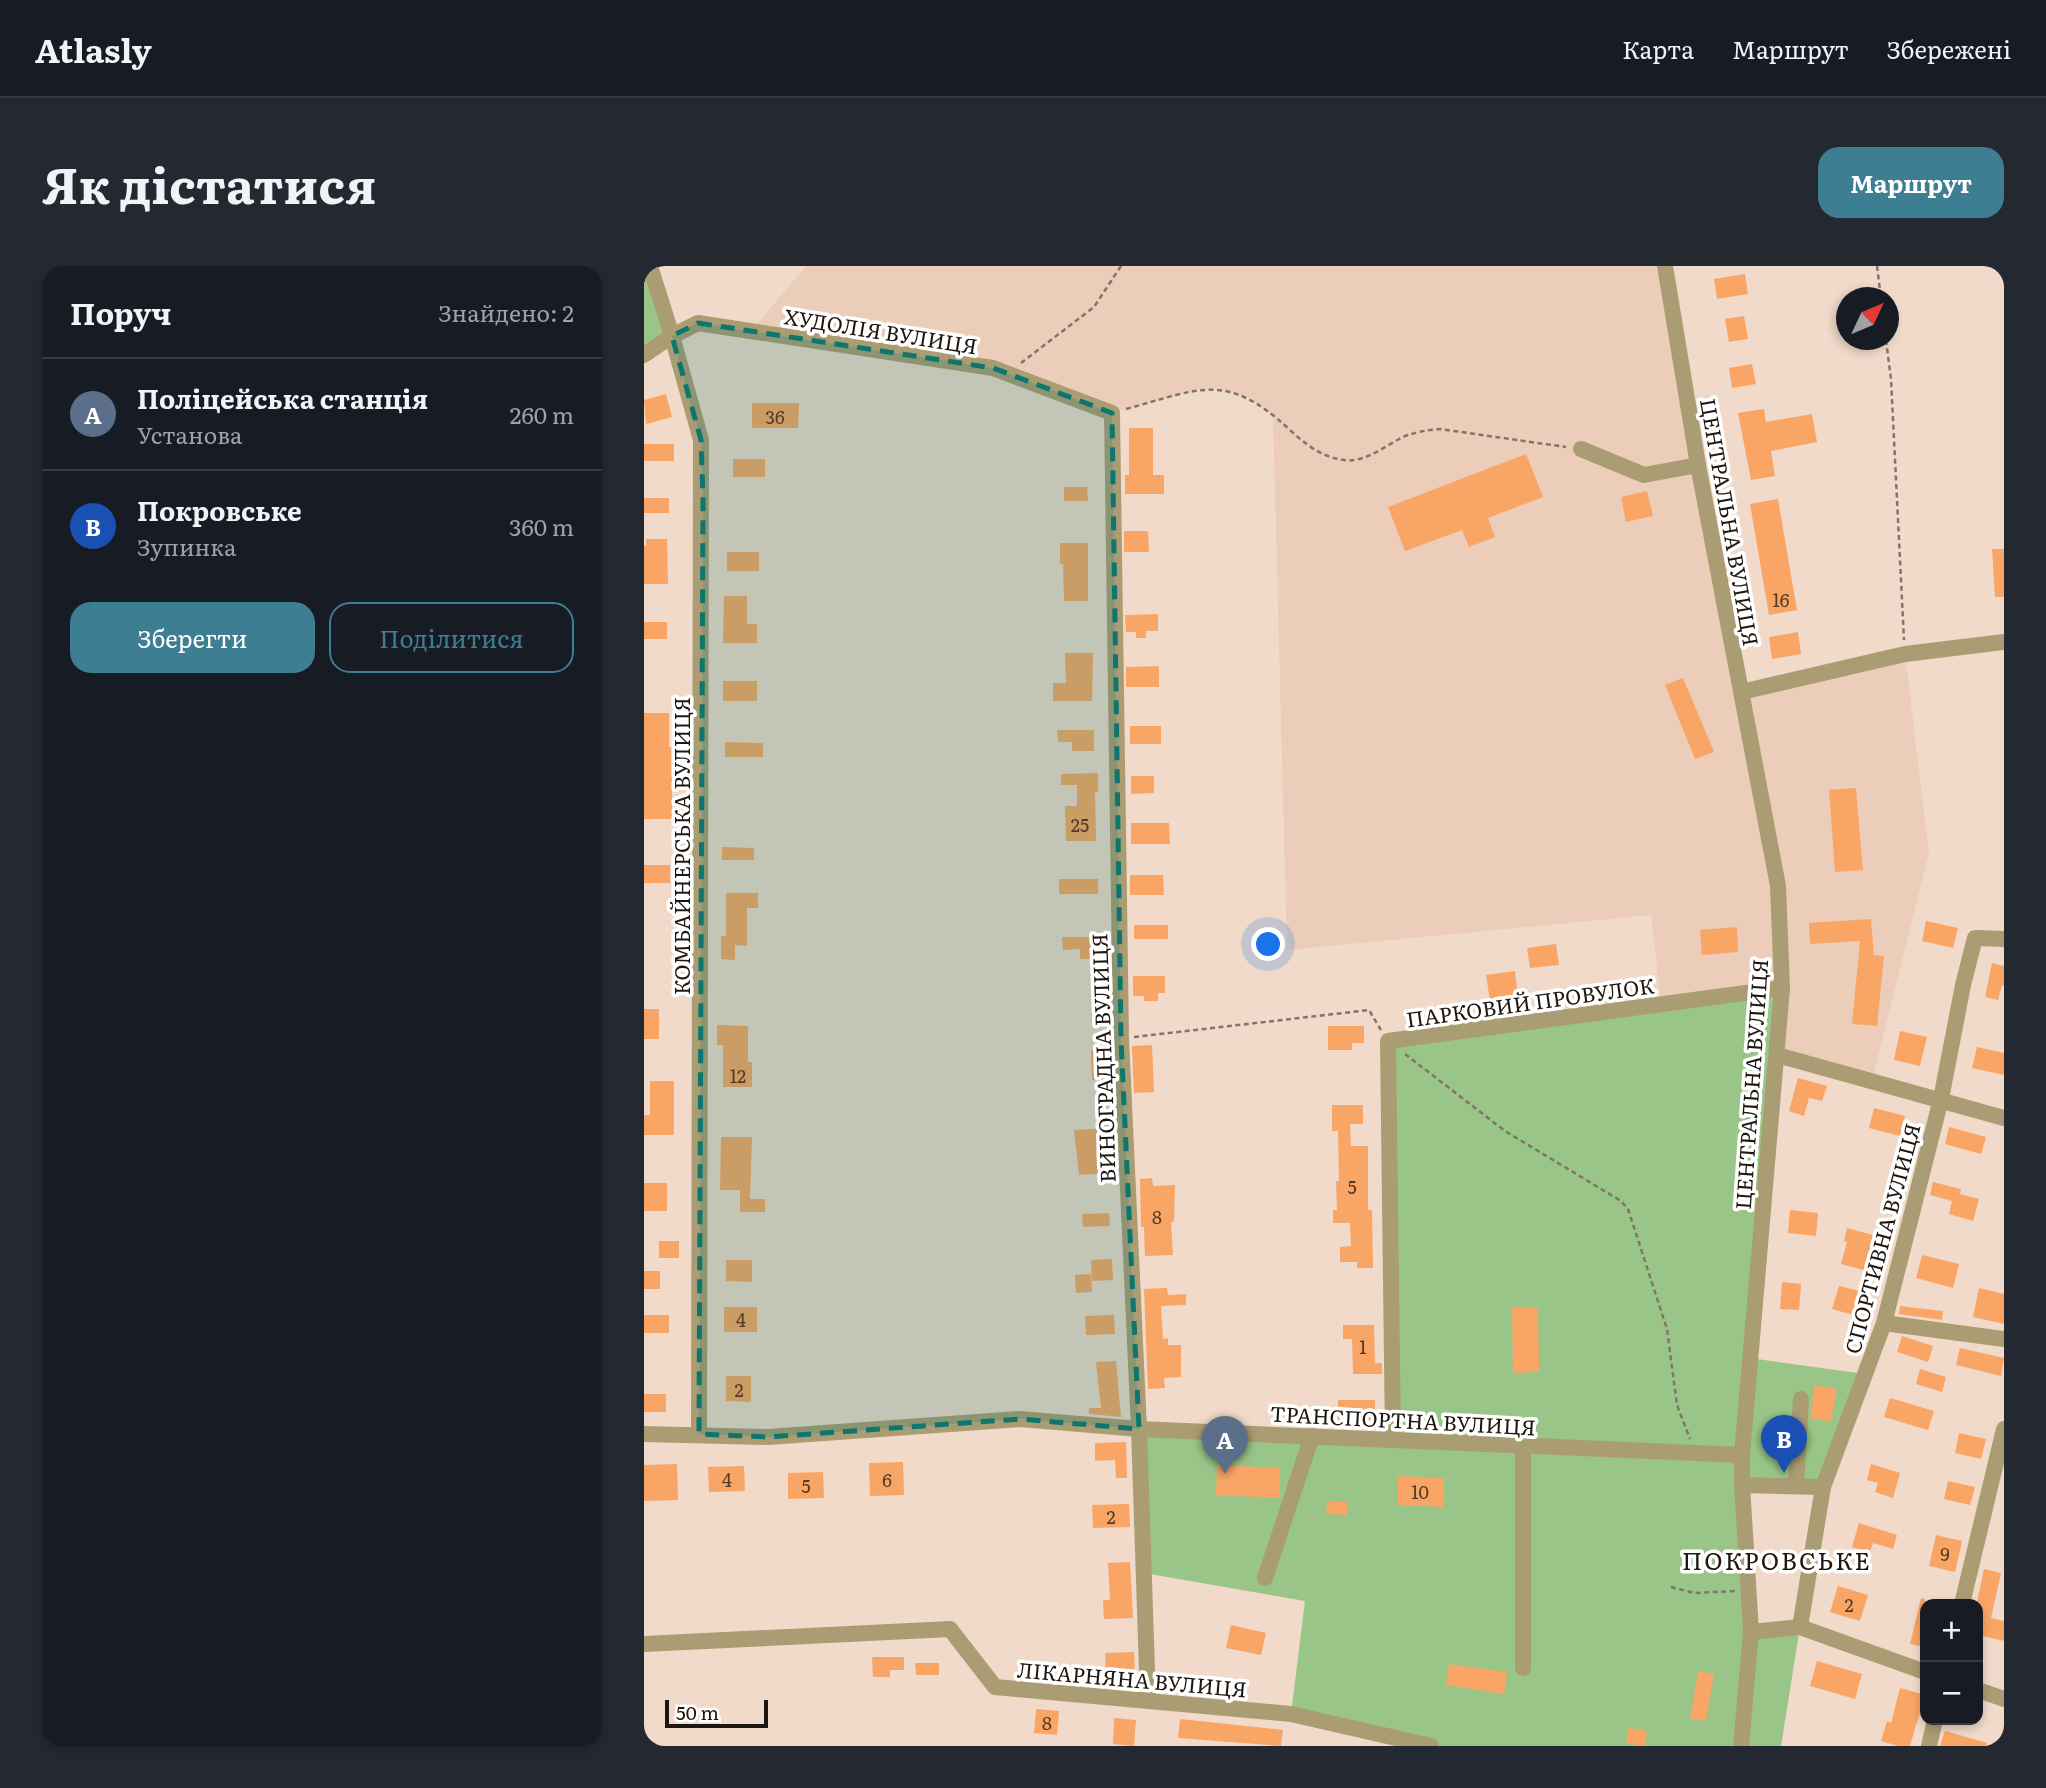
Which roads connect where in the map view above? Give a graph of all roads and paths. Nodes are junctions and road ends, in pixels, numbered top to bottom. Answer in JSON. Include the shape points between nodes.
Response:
{"nodes":[{"id":1,"x":650,"y":266,"type":"edge"},
{"id":2,"x":1121,"y":266,"type":"edge"},
{"id":3,"x":1665,"y":266,"type":"edge"},
{"id":4,"x":1877,"y":266,"type":"edge"},
{"id":5,"x":1880,"y":287,"type":"edge"},
{"id":6,"x":672,"y":336,"type":"junction"},
{"id":7,"x":1887,"y":350,"type":"edge"},
{"id":8,"x":644,"y":355,"type":"edge"},
{"id":9,"x":1008,"y":374,"type":"junction"},
{"id":10,"x":1112,"y":413,"type":"junction"},
{"id":11,"x":1581,"y":449,"type":"joint"},
{"id":12,"x":1698,"y":465,"type":"junction"},
{"id":13,"x":2004,"y":642,"type":"edge"},
{"id":14,"x":1905,"y":654,"type":"junction"},
{"id":15,"x":1741,"y":692,"type":"junction"},
{"id":16,"x":2004,"y":939,"type":"edge"},
{"id":17,"x":1783,"y":988,"type":"junction"},
{"id":18,"x":1121,"y":1039,"type":"junction"},
{"id":19,"x":1388,"y":1041,"type":"junction"},
{"id":20,"x":1777,"y":1055,"type":"junction"},
{"id":21,"x":1941,"y":1099,"type":"junction"},
{"id":22,"x":2004,"y":1118,"type":"edge"},
{"id":23,"x":1884,"y":1323,"type":"junction"},
{"id":24,"x":2004,"y":1339,"type":"edge"},
{"id":25,"x":1801,"y":1399,"type":"dead end"},
{"id":26,"x":1139,"y":1429,"type":"junction"},
{"id":27,"x":2004,"y":1429,"type":"edge"},
{"id":28,"x":644,"y":1434,"type":"edge"},
{"id":29,"x":699,"y":1434,"type":"junction"},
{"id":30,"x":1312,"y":1436,"type":"junction"},
{"id":31,"x":1393,"y":1440,"type":"junction"},
{"id":32,"x":1523,"y":1446,"type":"junction"},
{"id":33,"x":1698,"y":1453,"type":"junction"},
{"id":34,"x":1742,"y":1455,"type":"junction"},
{"id":35,"x":1742,"y":1485,"type":"junction"},
{"id":36,"x":1796,"y":1486,"type":"junction"},
{"id":37,"x":1823,"y":1487,"type":"junction"},
{"id":38,"x":1265,"y":1578,"type":"dead end"},
{"id":39,"x":1671,"y":1587,"type":"dead end"},
{"id":40,"x":1749,"y":1590,"type":"junction"},
{"id":41,"x":1963,"y":1599,"type":"edge"},
{"id":42,"x":1800,"y":1627,"type":"junction"},
{"id":43,"x":1751,"y":1632,"type":"junction"},
{"id":44,"x":644,"y":1644,"type":"edge"},
{"id":45,"x":1523,"y":1668,"type":"dead end"},
{"id":46,"x":1920,"y":1670,"type":"edge"},
{"id":47,"x":1983,"y":1692,"type":"edge"},
{"id":48,"x":2004,"y":1699,"type":"edge"},
{"id":49,"x":1149,"y":1700,"type":"junction"},
{"id":50,"x":1934,"y":1725,"type":"edge"},
{"id":51,"x":1431,"y":1746,"type":"edge"},
{"id":52,"x":1741,"y":1746,"type":"edge"},
{"id":53,"x":1929,"y":1746,"type":"edge"}],
"edges":[{"from":1,"to":6,"type":"street","name":"КОМБАЙНЕРСЬКА ВУЛИЦЯ"},
{"from":2,"to":9,"type":"path","via":[[1094,307]]},
{"from":3,"to":12,"type":"street","name":"ЦЕНТРАЛЬНА ВУЛИЦЯ"},
{"from":4,"to":5,"type":"path"},
{"from":6,"to":8,"type":"street","name":"ХУДОЛІЯ ВУЛИЦЯ"},
{"from":6,"to":9,"type":"street","name":"ХУДОЛІЯ ВУЛИЦЯ","via":[[698,323]]},
{"from":6,"to":29,"type":"street","name":"КОМБАЙНЕРСЬКА ВУЛИЦЯ","via":[[701,440],[703,498]]},
{"from":7,"to":14,"type":"path"},
{"from":9,"to":10,"type":"street","name":"ХУДОЛІЯ ВУЛИЦЯ"},
{"from":10,"to":11,"type":"path","via":[[1217,388],[1247,397],[1307,446],[1347,461],[1403,437],[1440,429]]},
{"from":10,"to":18,"type":"street","name":"ВИНОГРАДНА ВУЛИЦЯ"},
{"from":11,"to":12,"type":"street","via":[[1644,475]]},
{"from":12,"to":15,"type":"street","name":"ЦЕНТРАЛЬНА ВУЛИЦЯ"},
{"from":13,"to":14,"type":"street"},
{"from":14,"to":15,"type":"street"},
{"from":15,"to":17,"type":"street","name":"ЦЕНТРАЛЬНА ВУЛИЦЯ","via":[[1778,886]]},
{"from":16,"to":21,"type":"street","name":"СПОРТИВНА ВУЛИЦЯ","via":[[1975,938]]},
{"from":17,"to":19,"type":"street","name":"ПАРКОВИЙ ПРОВУЛОК"},
{"from":17,"to":20,"type":"street","name":"ЦЕНТРАЛЬНА ВУЛИЦЯ"},
{"from":18,"to":19,"type":"path","via":[[1368,1010]]},
{"from":18,"to":26,"type":"street","name":"ВИНОГРАДНА ВУЛИЦЯ"},
{"from":19,"to":31,"type":"street","name":"ПАРКОВИЙ ПРОВУЛОК"},
{"from":19,"to":33,"type":"path","via":[[1505,1131],[1628,1209],[1667,1329],[1677,1405]]},
{"from":20,"to":21,"type":"street"},
{"from":20,"to":34,"type":"street","name":"ЦЕНТРАЛЬНА ВУЛИЦЯ"},
{"from":21,"to":22,"type":"street"},
{"from":21,"to":23,"type":"street","name":"СПОРТИВНА ВУЛИЦЯ"},
{"from":23,"to":24,"type":"street"},
{"from":23,"to":37,"type":"street","name":"СПОРТИВНА ВУЛИЦЯ"},
{"from":25,"to":36,"type":"street"},
{"from":26,"to":29,"type":"street","name":"ТРАНСПОРТНА ВУЛИЦЯ","via":[[1020,1419],[768,1437]]},
{"from":26,"to":30,"type":"street","name":"ТРАНСПОРТНА ВУЛИЦЯ"},
{"from":26,"to":49,"type":"street","name":"ВИНОГРАДНА ВУЛИЦЯ"},
{"from":27,"to":41,"type":"street"},
{"from":28,"to":29,"type":"street","name":"ТРАНСПОРТНА ВУЛИЦЯ"},
{"from":30,"to":31,"type":"street","name":"ТРАНСПОРТНА ВУЛИЦЯ"},
{"from":30,"to":38,"type":"street"},
{"from":31,"to":32,"type":"street","name":"ТРАНСПОРТНА ВУЛИЦЯ"},
{"from":32,"to":33,"type":"street","name":"ТРАНСПОРТНА ВУЛИЦЯ"},
{"from":32,"to":45,"type":"street"},
{"from":33,"to":34,"type":"street","name":"ТРАНСПОРТНА ВУЛИЦЯ"},
{"from":34,"to":35,"type":"street","name":"ЦЕНТРАЛЬНА ВУЛИЦЯ"},
{"from":35,"to":36,"type":"street"},
{"from":35,"to":40,"type":"street","name":"ЦЕНТРАЛЬНА ВУЛИЦЯ"},
{"from":36,"to":37,"type":"street"},
{"from":37,"to":42,"type":"street","name":"СПОРТИВНА ВУЛИЦЯ"},
{"from":39,"to":40,"type":"path","via":[[1694,1593]]},
{"from":40,"to":43,"type":"street","name":"ЦЕНТРАЛЬНА ВУЛИЦЯ"},
{"from":42,"to":43,"type":"street"},
{"from":42,"to":46,"type":"street"},
{"from":43,"to":52,"type":"street","name":"ЦЕНТРАЛЬНА ВУЛИЦЯ"},
{"from":44,"to":49,"type":"street","name":"ЛІКАРНЯНА ВУЛИЦЯ","via":[[950,1629],[995,1687]]},
{"from":47,"to":48,"type":"street"},
{"from":49,"to":51,"type":"street","name":"ЛІКАРНЯНА ВУЛИЦЯ","via":[[1291,1714]]},
{"from":50,"to":53,"type":"street"}]}
